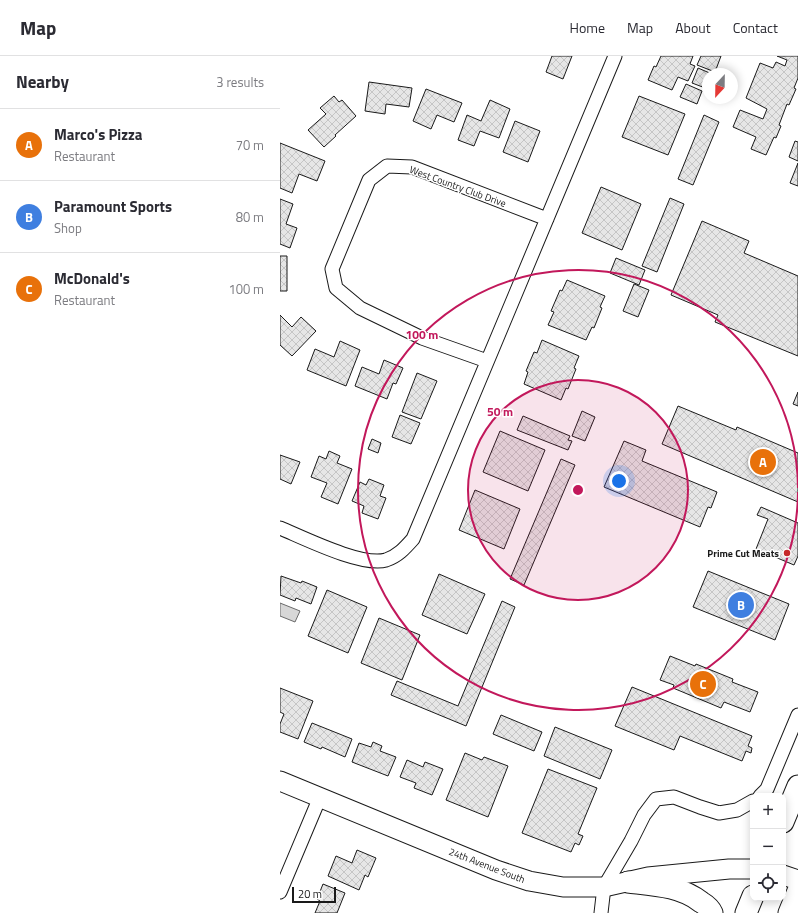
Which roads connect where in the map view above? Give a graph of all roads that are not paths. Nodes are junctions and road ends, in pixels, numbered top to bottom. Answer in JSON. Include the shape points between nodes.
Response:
{"nodes":[{"id":1,"x":615,"y":56,"type":"edge"},
{"id":2,"x":547,"y":219,"type":"junction"},
{"id":3,"x":487,"y":361,"type":"junction"},
{"id":4,"x":280,"y":528,"type":"edge"},
{"id":5,"x":798,"y":715,"type":"edge"},
{"id":6,"x":280,"y":781,"type":"edge"},
{"id":7,"x":798,"y":786,"type":"edge"},
{"id":8,"x":763,"y":793,"type":"edge"},
{"id":9,"x":320,"y":797,"type":"junction"},
{"id":10,"x":750,"y":803,"type":"edge"},
{"id":11,"x":786,"y":815,"type":"edge"},
{"id":12,"x":750,"y":869,"type":"edge"},
{"id":13,"x":786,"y":876,"type":"edge"},
{"id":14,"x":798,"y":880,"type":"edge"},
{"id":15,"x":628,"y":882,"type":"junction"},
{"id":16,"x":604,"y":887,"type":"junction"},
{"id":17,"x":798,"y":891,"type":"edge"},
{"id":18,"x":280,"y":892,"type":"edge"},
{"id":19,"x":751,"y":901,"type":"edge"},
{"id":20,"x":601,"y":913,"type":"edge"},
{"id":21,"x":712,"y":913,"type":"edge"},
{"id":22,"x":746,"y":913,"type":"edge"},
{"id":23,"x":789,"y":913,"type":"edge"}],
"edges":[{"from":1,"to":2,"type":"street"},
{"from":2,"to":3,"type":"street"},
{"from":2,"to":3,"type":"street","name":"West Country Club Drive","via":[[412,167],[388,166],[369,180],[332,269],[336,288],[360,308],[422,338]]},
{"from":3,"to":4,"type":"street","via":[[413,539],[401,553],[386,560],[369,561]]},
{"from":5,"to":8,"type":"street","via":[[767,789]]},
{"from":6,"to":9,"type":"street","name":"24th Avenue South"},
{"from":7,"to":11,"type":"main road"},
{"from":9,"to":16,"type":"street","name":"24th Avenue South","via":[[496,870],[529,881],[563,887]]},
{"from":9,"to":18,"type":"street"},
{"from":10,"to":16,"type":"street","via":[[737,810],[719,812],[674,797],[656,799],[644,815]]},
{"from":12,"to":15,"type":"street","name":"24th Avenue South","via":[[729,868],[648,877]]},
{"from":13,"to":14,"type":"street"},
{"from":15,"to":16,"type":"street","name":"24th Avenue South"},
{"from":15,"to":21,"type":"main road","via":[[668,887],[692,895],[710,908]]},
{"from":16,"to":20,"type":"street"},
{"from":17,"to":23,"type":"main road"},
{"from":19,"to":22,"type":"main road"}]}
